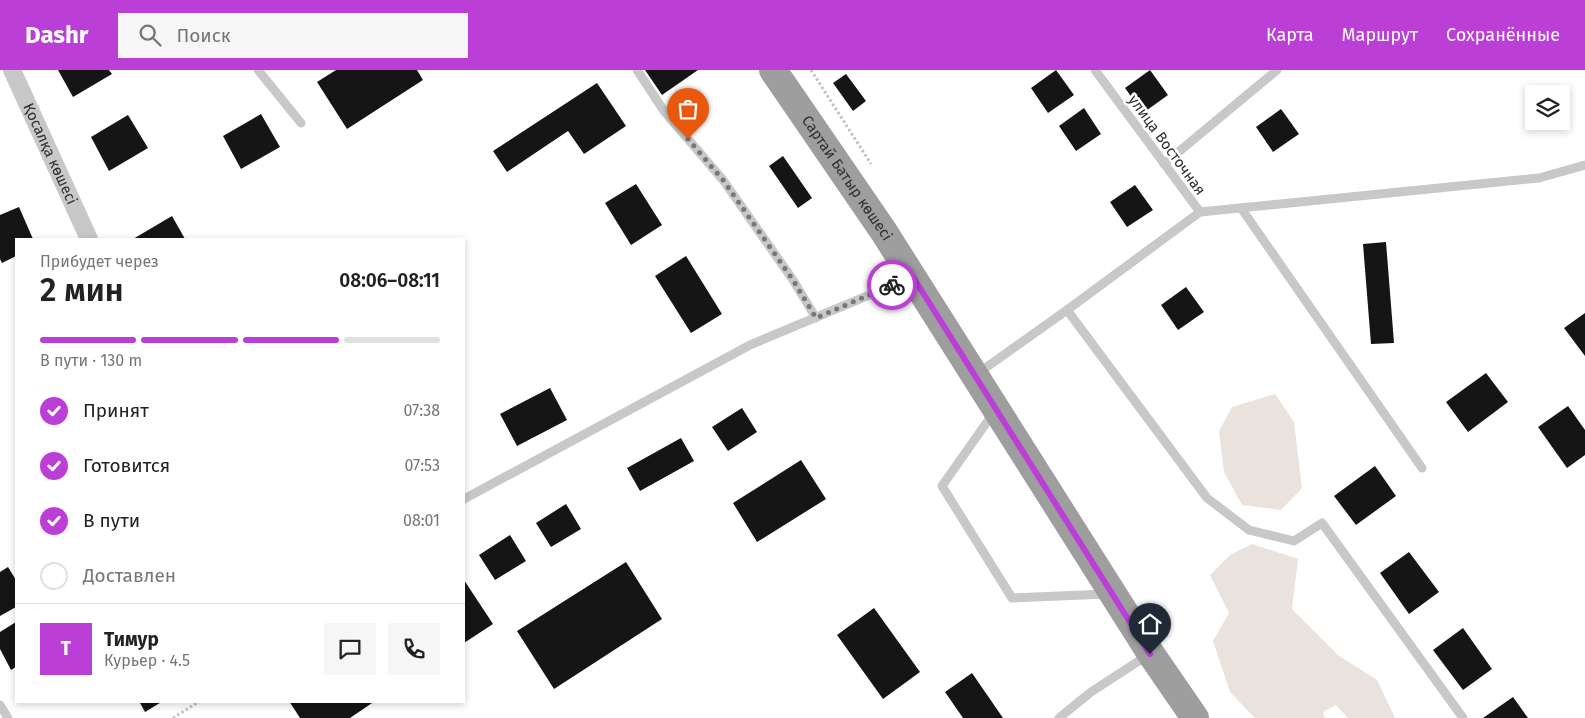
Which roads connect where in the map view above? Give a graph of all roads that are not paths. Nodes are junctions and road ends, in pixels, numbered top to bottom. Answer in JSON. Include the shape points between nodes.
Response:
{"nodes":[{"id":1,"x":12,"y":70,"type":"edge"},
{"id":2,"x":258,"y":70,"type":"edge"},
{"id":3,"x":637,"y":70,"type":"edge"},
{"id":4,"x":773,"y":70,"type":"edge"},
{"id":5,"x":1095,"y":70,"type":"edge"},
{"id":6,"x":1277,"y":70,"type":"edge"},
{"id":7,"x":301,"y":123,"type":"dead end"},
{"id":8,"x":1164,"y":164,"type":"junction"},
{"id":9,"x":1585,"y":165,"type":"edge"},
{"id":10,"x":1242,"y":208,"type":"junction"},
{"id":11,"x":1200,"y":212,"type":"junction"},
{"id":12,"x":88,"y":238,"type":"edge"},
{"id":13,"x":913,"y":277,"type":"junction"},
{"id":14,"x":1068,"y":310,"type":"junction"},
{"id":15,"x":816,"y":318,"type":"junction"},
{"id":16,"x":974,"y":375,"type":"junction"},
{"id":17,"x":996,"y":410,"type":"junction"},
{"id":18,"x":1422,"y":468,"type":"dead end"},
{"id":19,"x":465,"y":498,"type":"edge"},
{"id":20,"x":1113,"y":594,"type":"junction"},
{"id":21,"x":1150,"y":654,"type":"junction"},
{"id":22,"x":0,"y":704,"type":"edge"},
{"id":23,"x":8,"y":718,"type":"edge"},
{"id":24,"x":1059,"y":718,"type":"edge"},
{"id":25,"x":1194,"y":718,"type":"edge"},
{"id":26,"x":1463,"y":718,"type":"edge"}],
"edges":[{"from":1,"to":12,"type":"street","name":"Қосалқа көшесі"},
{"from":2,"to":7,"type":"lane"},
{"from":3,"to":15,"type":"lane","via":[[664,112],[723,180]]},
{"from":4,"to":13,"type":"highway","name":"Сартай Батыр көшесі"},
{"from":5,"to":8,"type":"lane","name":"улица Восточная"},
{"from":6,"to":8,"type":"lane"},
{"from":8,"to":11,"type":"lane","name":"улица Восточная"},
{"from":9,"to":10,"type":"lane","via":[[1539,178]]},
{"from":10,"to":11,"type":"lane"},
{"from":10,"to":18,"type":"lane"},
{"from":11,"to":14,"type":"lane"},
{"from":13,"to":15,"type":"lane"},
{"from":13,"to":16,"type":"highway","name":"Сартай Батыр көшесі"},
{"from":14,"to":16,"type":"lane"},
{"from":14,"to":26,"type":"lane","via":[[1207,498],[1249,530],[1294,541],[1322,522]]},
{"from":15,"to":19,"type":"lane","via":[[750,345]]},
{"from":16,"to":17,"type":"highway","name":"Сартай Батыр көшесі"},
{"from":17,"to":20,"type":"highway","name":"Сартай Батыр көшесі"},
{"from":17,"to":20,"type":"lane","via":[[942,486],[1012,598]]},
{"from":20,"to":21,"type":"highway","name":"Сартай Батыр көшесі"},
{"from":21,"to":24,"type":"lane","via":[[1091,692]]},
{"from":21,"to":25,"type":"highway","name":"Сартай Батыр көшесі"},
{"from":22,"to":23,"type":"lane"}]}
